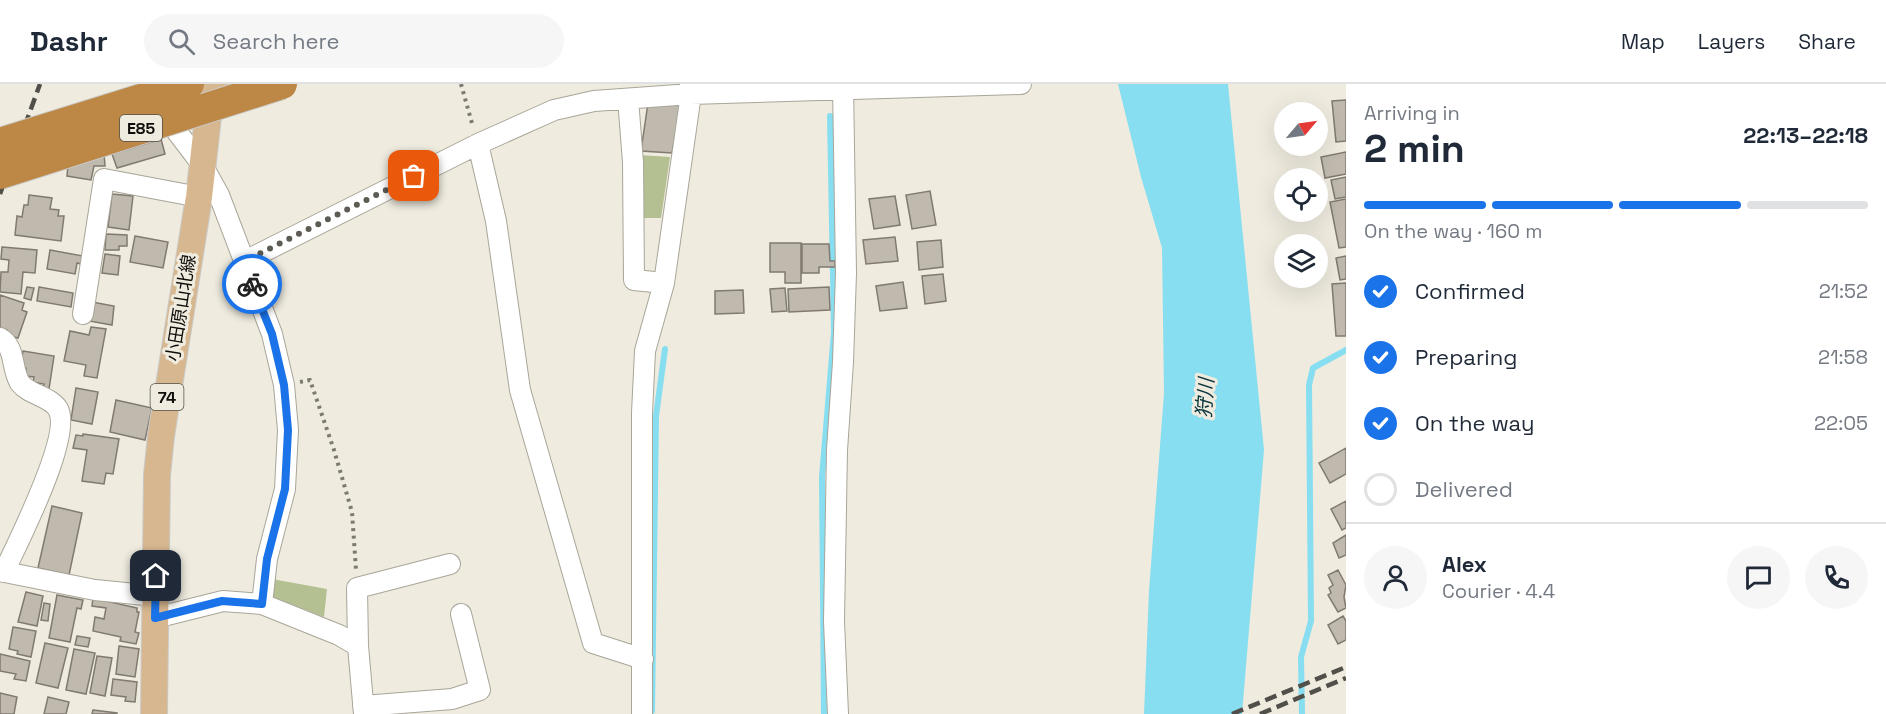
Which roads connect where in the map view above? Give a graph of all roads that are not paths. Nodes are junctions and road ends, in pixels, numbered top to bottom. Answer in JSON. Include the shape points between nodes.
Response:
{"nodes":[{"id":1,"x":142,"y":84,"type":"edge"},
{"id":2,"x":189,"y":84,"type":"edge"},
{"id":3,"x":216,"y":84,"type":"edge"},
{"id":4,"x":282,"y":84,"type":"edge"},
{"id":5,"x":1021,"y":84,"type":"edge"},
{"id":6,"x":844,"y":86,"type":"edge"},
{"id":7,"x":691,"y":89,"type":"edge"},
{"id":8,"x":591,"y":92,"type":"edge"},
{"id":9,"x":628,"y":99,"type":"junction"},
{"id":10,"x":0,"y":143,"type":"edge"},
{"id":11,"x":478,"y":144,"type":"junction"},
{"id":12,"x":203,"y":166,"type":"junction"},
{"id":13,"x":0,"y":174,"type":"edge"},
{"id":14,"x":199,"y":197,"type":"junction"},
{"id":15,"x":243,"y":262,"type":"junction"},
{"id":16,"x":664,"y":283,"type":"junction"},
{"id":17,"x":83,"y":314,"type":"dead end"},
{"id":18,"x":0,"y":338,"type":"edge"},
{"id":19,"x":450,"y":564,"type":"dead end"},
{"id":20,"x":2,"y":572,"type":"edge"},
{"id":21,"x":262,"y":604,"type":"junction"},
{"id":22,"x":156,"y":607,"type":"junction"},
{"id":23,"x":460,"y":614,"type":"dead end"},
{"id":24,"x":358,"y":646,"type":"junction"},
{"id":25,"x":643,"y":658,"type":"junction"},
{"id":26,"x":454,"y":706,"type":"edge"},
{"id":27,"x":363,"y":710,"type":"edge"},
{"id":28,"x":154,"y":714,"type":"edge"},
{"id":29,"x":642,"y":714,"type":"edge"},
{"id":30,"x":838,"y":714,"type":"edge"}],
"edges":[{"from":1,"to":12,"type":"street"},
{"from":2,"to":10,"type":"highway","number":"E85","bridge":true},
{"from":3,"to":12,"type":"main road","name":"小田原山北線","number":"74","via":[[210,99]]},
{"from":4,"to":13,"type":"highway","number":"E85","bridge":true},
{"from":5,"to":6,"type":"street"},
{"from":6,"to":7,"type":"street"},
{"from":6,"to":30,"type":"street","via":[[846,273],[834,621]]},
{"from":7,"to":9,"type":"street"},
{"from":7,"to":16,"type":"street"},
{"from":8,"to":9,"type":"street"},
{"from":8,"to":11,"type":"street"},
{"from":9,"to":16,"type":"street","via":[[634,280]]},
{"from":11,"to":15,"type":"street"},
{"from":11,"to":25,"type":"street","via":[[496,221],[520,390],[593,643]]},
{"from":12,"to":14,"type":"main road","name":"小田原山北線","number":"74"},
{"from":12,"to":15,"type":"street","via":[[219,195]]},
{"from":14,"to":17,"type":"street","via":[[104,179]]},
{"from":14,"to":22,"type":"main road","name":"小田原山北線","number":"74","via":[[161,436]]},
{"from":15,"to":21,"type":"street","via":[[272,334],[284,385],[288,430],[285,489],[267,559]]},
{"from":16,"to":25,"type":"street","via":[[645,351],[642,402]]},
{"from":18,"to":20,"type":"street","via":[[8,346],[21,384],[55,405],[61,416],[48,476]]},
{"from":19,"to":24,"type":"street","via":[[357,588]]},
{"from":20,"to":22,"type":"street","via":[[95,590]]},
{"from":21,"to":22,"type":"street","via":[[222,601]]},
{"from":21,"to":24,"type":"street"},
{"from":22,"to":28,"type":"main road","name":"小田原山北線","number":"74"},
{"from":23,"to":26,"type":"street","via":[[480,690]]},
{"from":24,"to":27,"type":"street"},
{"from":25,"to":29,"type":"street"},
{"from":26,"to":27,"type":"street"}]}
